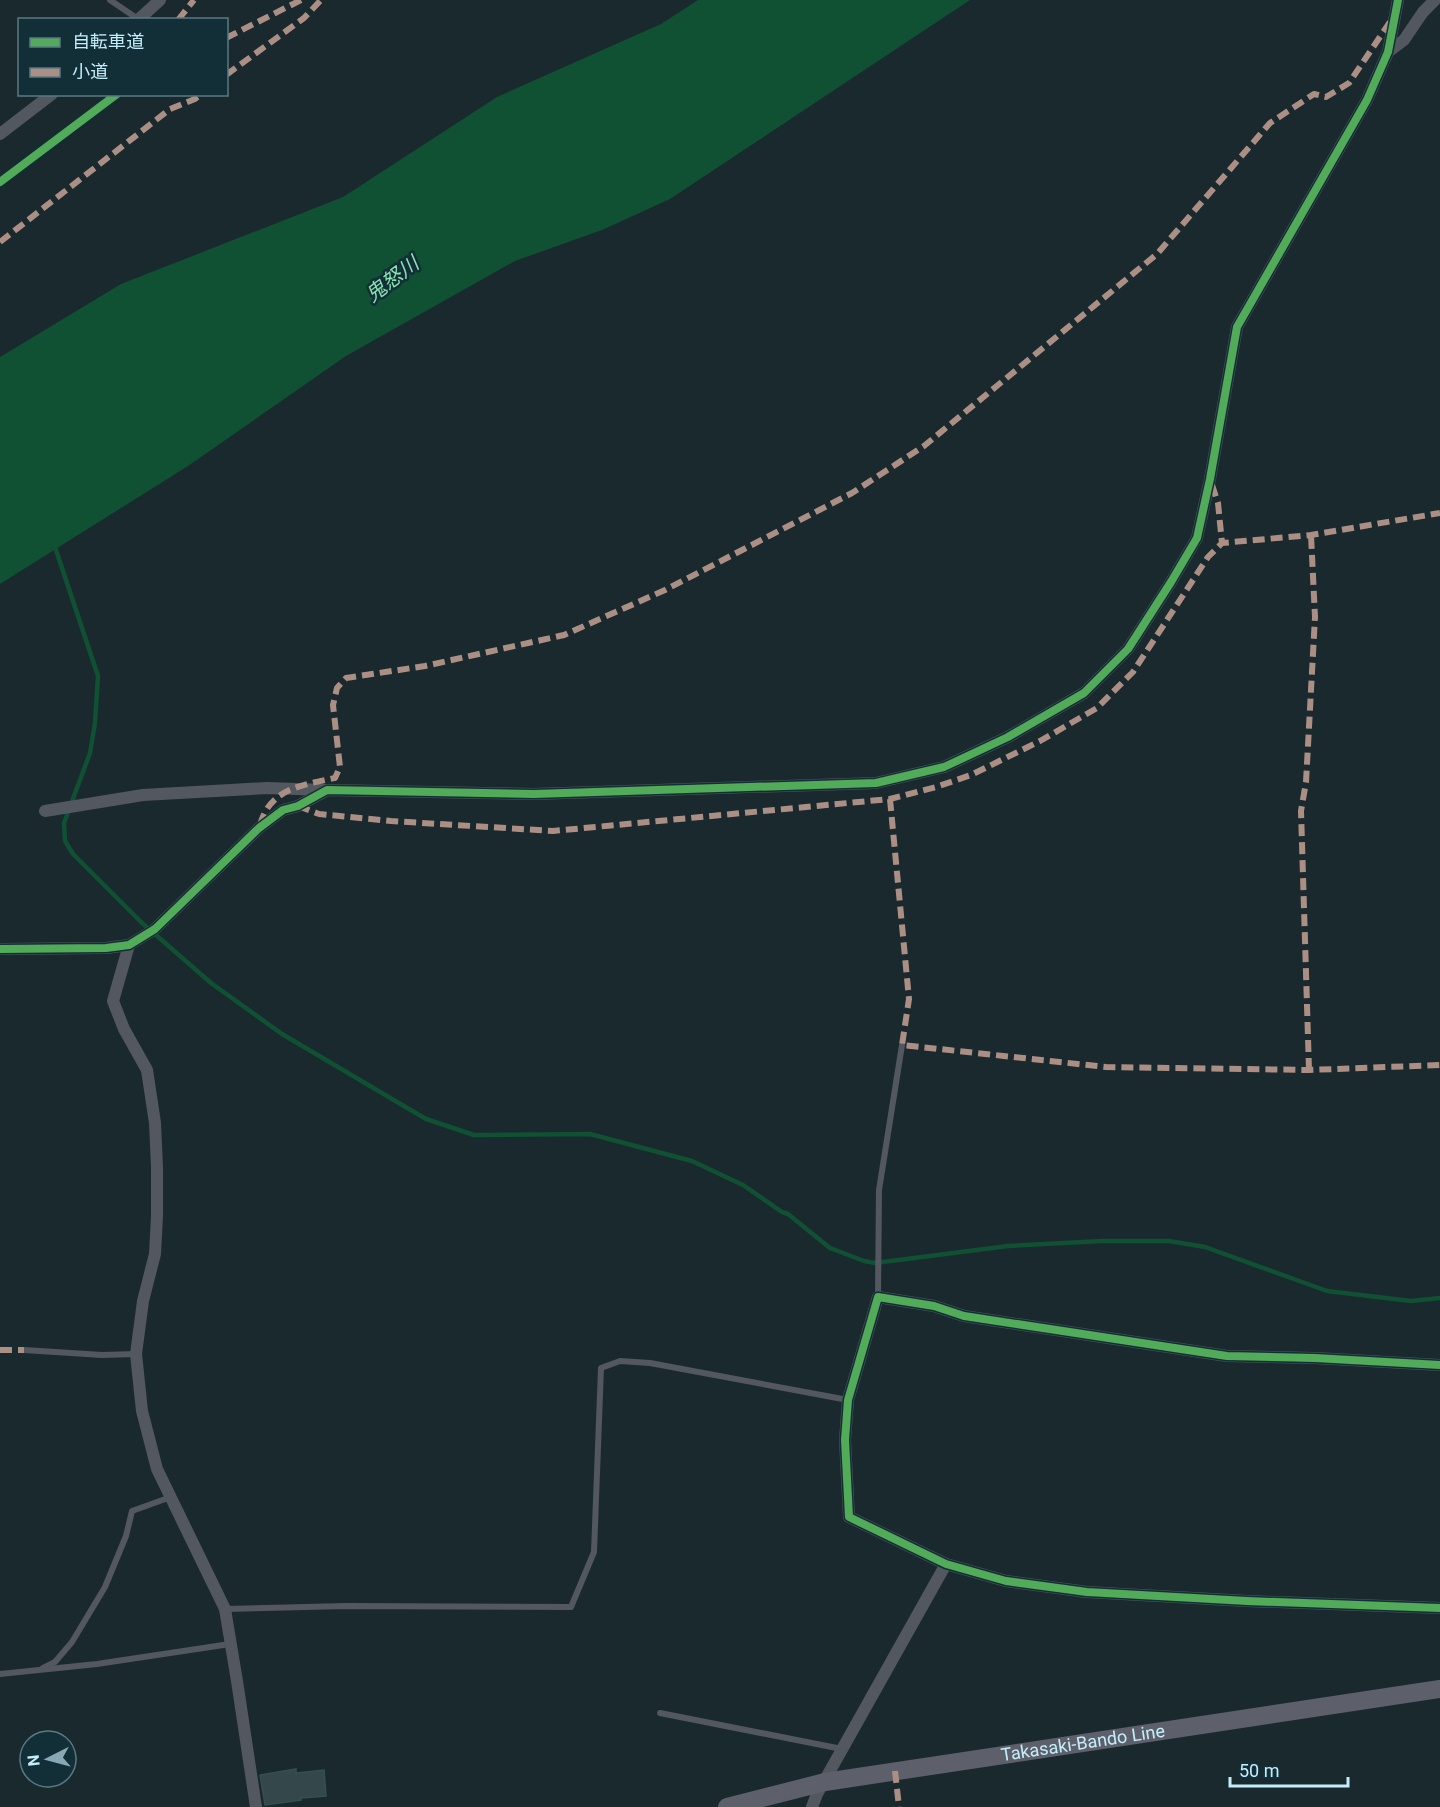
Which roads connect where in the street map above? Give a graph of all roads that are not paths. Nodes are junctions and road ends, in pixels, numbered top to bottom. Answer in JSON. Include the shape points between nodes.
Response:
{"nodes":[{"id":1,"x":110,"y":0,"type":"edge"},
{"id":2,"x":160,"y":0,"type":"edge"},
{"id":3,"x":1398,"y":0,"type":"edge"},
{"id":4,"x":1435,"y":0,"type":"edge"},
{"id":5,"x":135,"y":18,"type":"edge"},
{"id":6,"x":140,"y":18,"type":"edge"},
{"id":7,"x":1388,"y":52,"type":"junction"},
{"id":8,"x":49,"y":96,"type":"edge"},
{"id":9,"x":0,"y":134,"type":"edge"},
{"id":10,"x":327,"y":790,"type":"junction"},
{"id":11,"x":45,"y":811,"type":"dead end"},
{"id":12,"x":129,"y":945,"type":"junction"},
{"id":13,"x":0,"y":949,"type":"edge"},
{"id":14,"x":902,"y":1045,"type":"dead end"},
{"id":15,"x":878,"y":1297,"type":"junction"},
{"id":16,"x":24,"y":1350,"type":"dead end"},
{"id":17,"x":136,"y":1354,"type":"junction"},
{"id":18,"x":1440,"y":1365,"type":"edge"},
{"id":19,"x":848,"y":1400,"type":"junction"},
{"id":20,"x":171,"y":1497,"type":"junction"},
{"id":21,"x":946,"y":1563,"type":"junction"},
{"id":22,"x":1440,"y":1608,"type":"edge"},
{"id":23,"x":225,"y":1609,"type":"junction"},
{"id":24,"x":231,"y":1644,"type":"junction"},
{"id":25,"x":40,"y":1670,"type":"junction"},
{"id":26,"x":0,"y":1674,"type":"edge"},
{"id":27,"x":1440,"y":1689,"type":"edge"},
{"id":28,"x":660,"y":1713,"type":"dead end"},
{"id":29,"x":843,"y":1750,"type":"junction"},
{"id":30,"x":825,"y":1782,"type":"junction"},
{"id":31,"x":256,"y":1807,"type":"edge"},
{"id":32,"x":727,"y":1807,"type":"edge"},
{"id":33,"x":812,"y":1807,"type":"edge"}],
"edges":[{"from":1,"to":5,"type":"lane"},
{"from":2,"to":6,"type":"street"},
{"from":3,"to":7,"type":"street"},
{"from":4,"to":7,"type":"street","via":[[1404,40]]},
{"from":7,"to":10,"type":"street","via":[[1367,100],[1237,327],[1197,538],[1128,649],[1084,693],[1008,737],[944,767],[876,783],[534,794]]},
{"from":8,"to":9,"type":"street"},
{"from":10,"to":11,"type":"street","via":[[267,788],[143,795]]},
{"from":10,"to":12,"type":"street","via":[[283,810],[259,828],[156,929]]},
{"from":12,"to":13,"type":"street"},
{"from":12,"to":17,"type":"street","via":[[112,1001],[147,1071],[154,1123],[158,1216],[155,1254],[143,1301]]},
{"from":14,"to":15,"type":"lane","via":[[879,1190]]},
{"from":15,"to":18,"type":"street","via":[[934,1306],[964,1316],[1227,1356]]},
{"from":15,"to":19,"type":"street"},
{"from":16,"to":17,"type":"lane"},
{"from":17,"to":20,"type":"street","via":[[150,1444]]},
{"from":19,"to":21,"type":"street","via":[[844,1440],[849,1517]]},
{"from":19,"to":23,"type":"lane","via":[[650,1363],[620,1361],[602,1368],[594,1552],[571,1607]]},
{"from":20,"to":23,"type":"street"},
{"from":20,"to":25,"type":"lane","via":[[132,1510],[105,1587],[72,1642],[56,1662]]},
{"from":21,"to":22,"type":"street","via":[[1006,1581],[1087,1592]]},
{"from":21,"to":29,"type":"street"},
{"from":23,"to":24,"type":"street"},
{"from":24,"to":25,"type":"lane"},
{"from":24,"to":31,"type":"street"},
{"from":25,"to":26,"type":"lane"},
{"from":27,"to":30,"type":"main road","name":"Takasaki-Bando Line"},
{"from":28,"to":29,"type":"lane"},
{"from":29,"to":30,"type":"street"},
{"from":30,"to":32,"type":"main road","name":"Takasaki-Bando Line"},
{"from":30,"to":33,"type":"street"}]}
